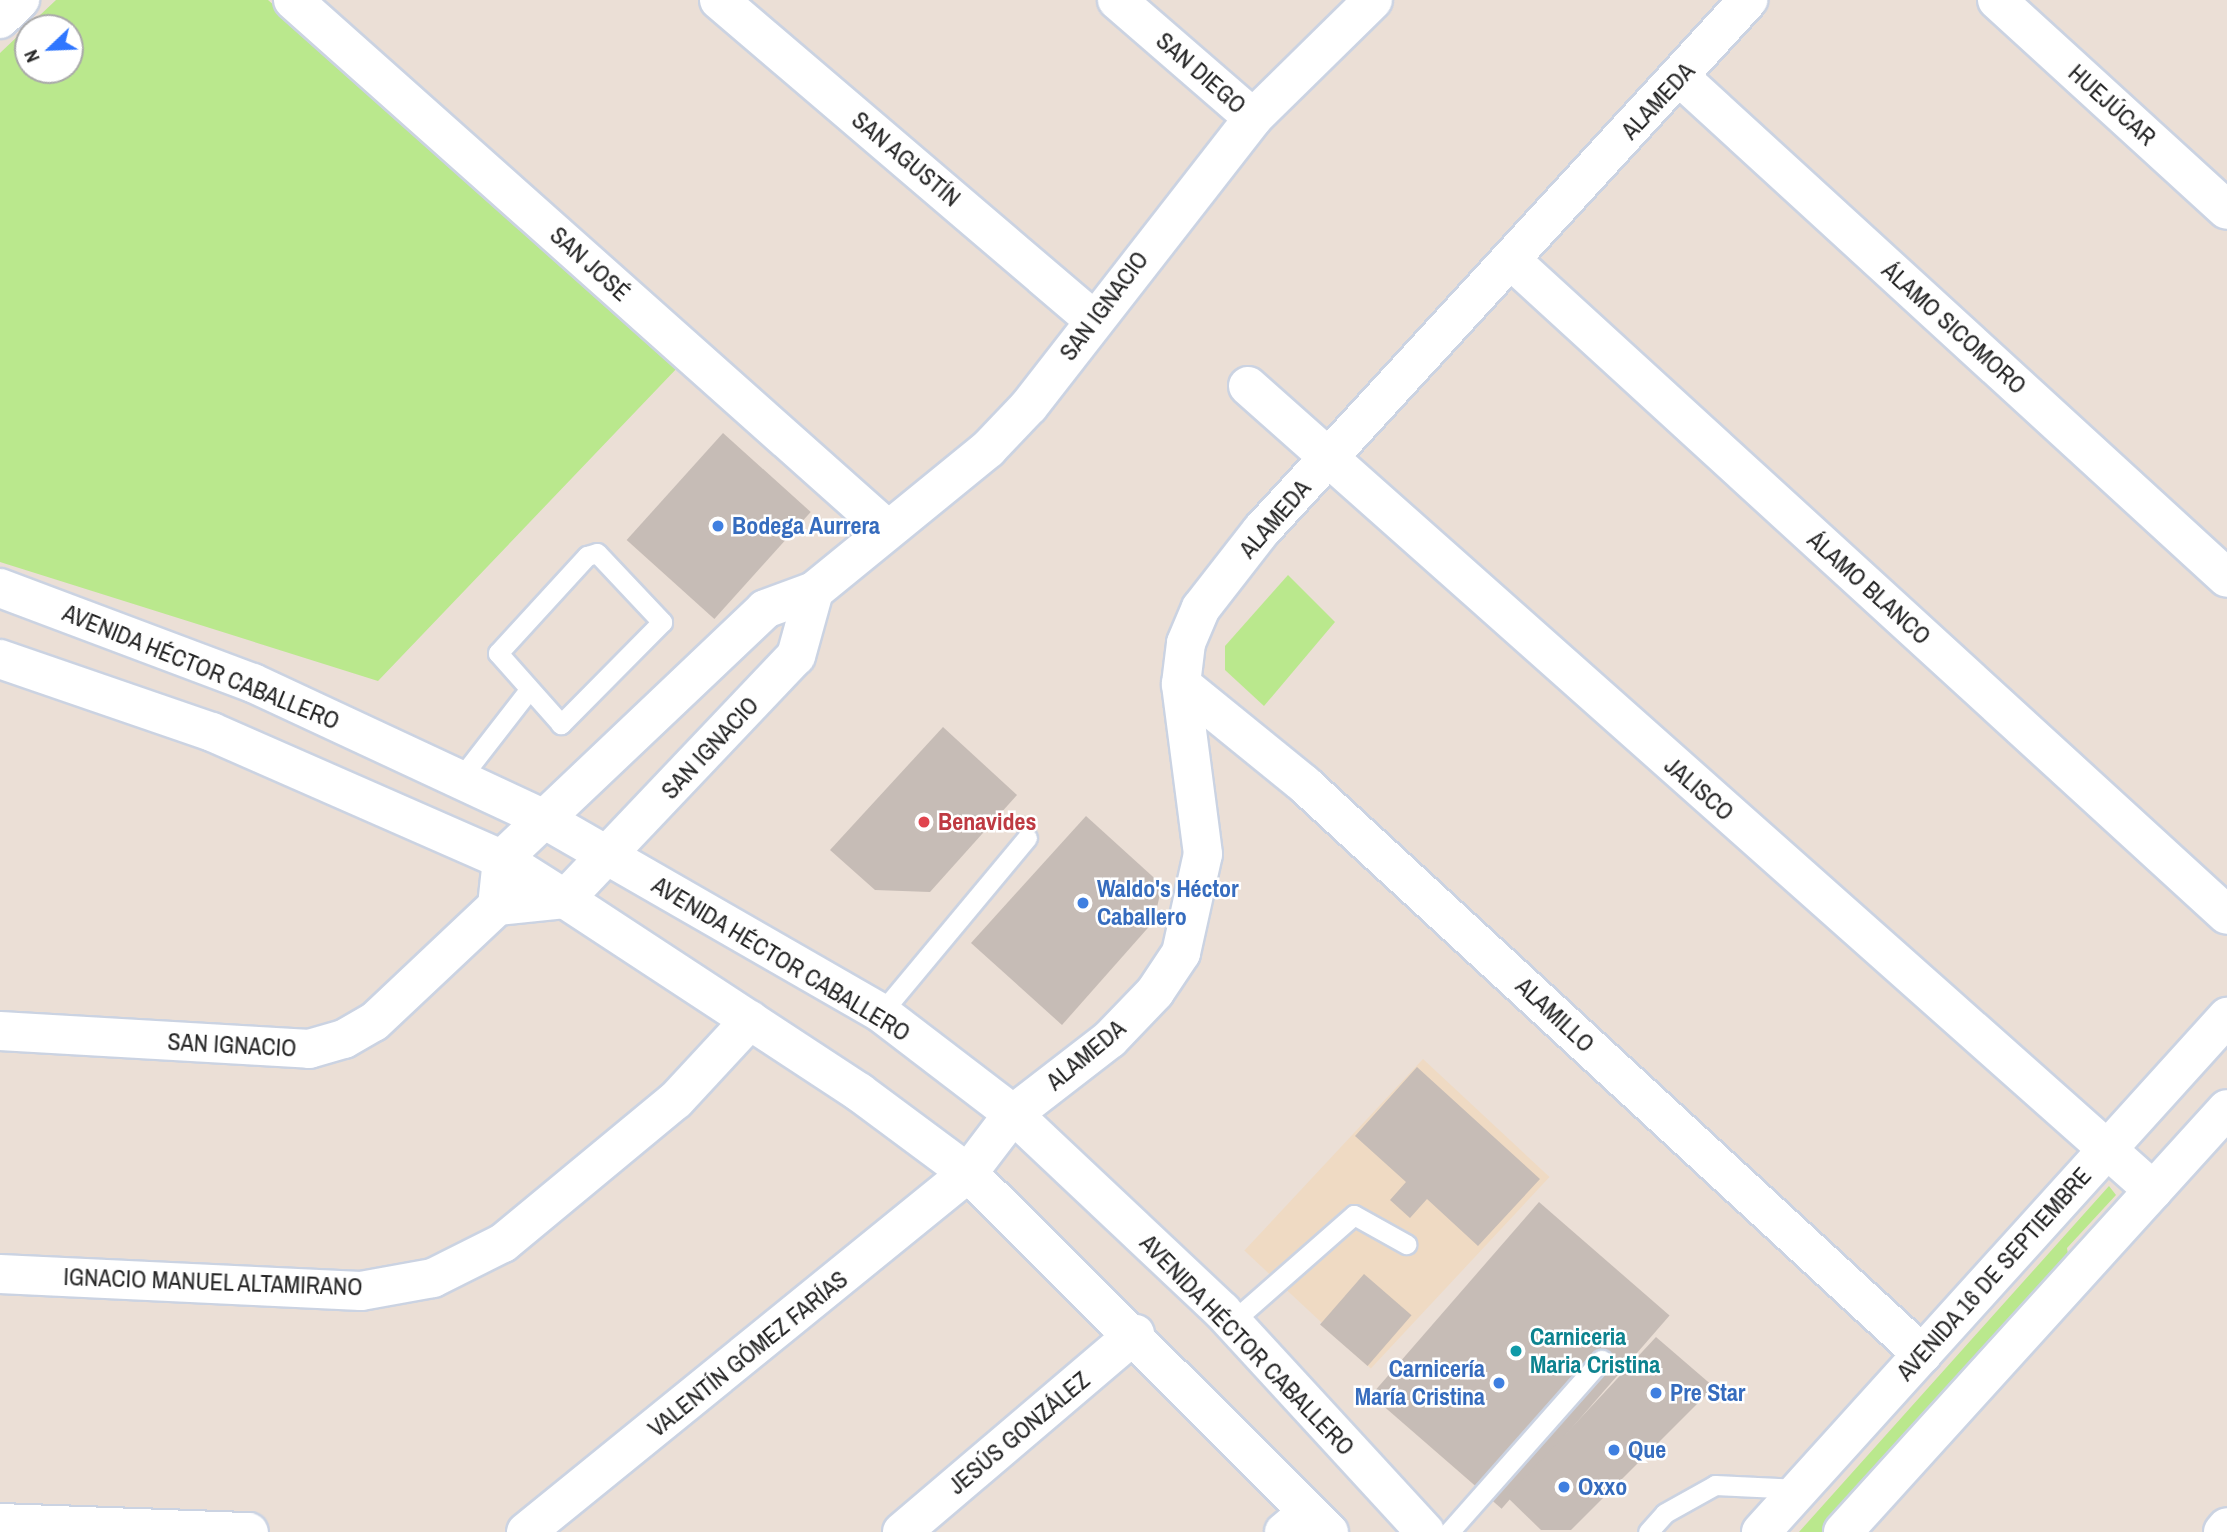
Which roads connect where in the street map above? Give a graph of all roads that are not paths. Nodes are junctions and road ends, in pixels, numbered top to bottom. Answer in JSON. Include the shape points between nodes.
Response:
{"nodes":[{"id":1,"x":20,"y":0,"type":"edge"},
{"id":2,"x":293,"y":0,"type":"edge"},
{"id":3,"x":719,"y":0,"type":"edge"},
{"id":4,"x":1117,"y":0,"type":"edge"},
{"id":5,"x":1373,"y":0,"type":"edge"},
{"id":6,"x":1748,"y":0,"type":"edge"},
{"id":7,"x":1997,"y":0,"type":"edge"},
{"id":8,"x":0,"y":19,"type":"edge"},
{"id":9,"x":1681,"y":78,"type":"junction"},
{"id":10,"x":1253,"y":118,"type":"junction"},
{"id":11,"x":2227,"y":210,"type":"edge"},
{"id":12,"x":1511,"y":260,"type":"junction"},
{"id":13,"x":1093,"y":319,"type":"junction"},
{"id":14,"x":1248,"y":386,"type":"dead end"},
{"id":15,"x":1327,"y":461,"type":"junction"},
{"id":16,"x":887,"y":529,"type":"junction"},
{"id":17,"x":2227,"y":578,"type":"edge"},
{"id":18,"x":0,"y":588,"type":"edge"},
{"id":19,"x":814,"y":591,"type":"junction"},
{"id":20,"x":0,"y":659,"type":"edge"},
{"id":21,"x":1181,"y":684,"type":"junction"},
{"id":22,"x":528,"y":691,"type":"junction"},
{"id":23,"x":459,"y":780,"type":"junction"},
{"id":24,"x":542,"y":818,"type":"junction"},
{"id":25,"x":1027,"y":838,"type":"dead end"},
{"id":26,"x":609,"y":855,"type":"junction"},
{"id":27,"x":502,"y":859,"type":"junction"},
{"id":28,"x":565,"y":899,"type":"junction"},
{"id":29,"x":497,"y":906,"type":"junction"},
{"id":30,"x":2227,"y":915,"type":"edge"},
{"id":31,"x":881,"y":1013,"type":"junction"},
{"id":32,"x":2227,"y":1017,"type":"edge"},
{"id":33,"x":750,"y":1020,"type":"junction"},
{"id":34,"x":0,"y":1031,"type":"edge"},
{"id":35,"x":1013,"y":1114,"type":"junction"},
{"id":36,"x":2219,"y":1131,"type":"edge"},
{"id":37,"x":2107,"y":1149,"type":"junction"},
{"id":38,"x":968,"y":1173,"type":"junction"},
{"id":39,"x":2153,"y":1189,"type":"junction"},
{"id":40,"x":1406,"y":1244,"type":"dead end"},
{"id":41,"x":0,"y":1274,"type":"edge"},
{"id":42,"x":1232,"y":1321,"type":"junction"},
{"id":43,"x":1135,"y":1334,"type":"junction"},
{"id":44,"x":1922,"y":1354,"type":"junction"},
{"id":45,"x":1601,"y":1360,"type":"dead end"},
{"id":46,"x":1800,"y":1489,"type":"junction"},
{"id":47,"x":0,"y":1523,"type":"edge"},
{"id":48,"x":1307,"y":1525,"type":"edge"},
{"id":49,"x":2227,"y":1527,"type":"edge"},
{"id":50,"x":1422,"y":1529,"type":"edge"},
{"id":51,"x":248,"y":1532,"type":"edge"},
{"id":52,"x":526,"y":1532,"type":"edge"},
{"id":53,"x":902,"y":1532,"type":"edge"},
{"id":54,"x":1648,"y":1532,"type":"edge"},
{"id":55,"x":1761,"y":1532,"type":"edge"},
{"id":56,"x":1843,"y":1532,"type":"edge"},
{"id":57,"x":2223,"y":1532,"type":"edge"}],
"edges":[{"from":1,"to":8,"type":"street"},
{"from":2,"to":16,"type":"street","name":"SAN JOSÉ"},
{"from":3,"to":13,"type":"street","name":"SAN AGUSTÍN"},
{"from":4,"to":10,"type":"street","name":"SAN DIEGO"},
{"from":5,"to":10,"type":"street","name":"SAN IGNACIO"},
{"from":6,"to":9,"type":"street","name":"ALAMEDA"},
{"from":7,"to":11,"type":"street","name":"HUEJÚCAR"},
{"from":9,"to":12,"type":"street","name":"ALAMEDA"},
{"from":9,"to":17,"type":"street","name":"ÁLAMO SICOMORO"},
{"from":10,"to":13,"type":"street","name":"SAN IGNACIO"},
{"from":12,"to":15,"type":"street","name":"ALAMEDA"},
{"from":12,"to":30,"type":"street","name":"ÁLAMO BLANCO"},
{"from":13,"to":16,"type":"street","name":"SAN IGNACIO","via":[[1029,406],[988,449]]},
{"from":14,"to":15,"type":"street","name":"JALISCO"},
{"from":15,"to":21,"type":"street","name":"ALAMEDA","via":[[1201,608],[1186,643]]},
{"from":15,"to":37,"type":"street","name":"JALISCO"},
{"from":16,"to":19,"type":"street","name":"SAN IGNACIO"},
{"from":18,"to":23,"type":"street","name":"AVENIDA HÉCTOR CABALLERO","via":[[253,683]]},
{"from":19,"to":24,"type":"street","name":"SAN IGNACIO","via":[[765,609]]},
{"from":19,"to":26,"type":"street","name":"SAN IGNACIO","via":[[796,656]]},
{"from":20,"to":27,"type":"street","via":[[212,732]]},
{"from":21,"to":35,"type":"street","name":"ALAMEDA","via":[[1203,854],[1181,953],[1155,992],[1110,1039]]},
{"from":21,"to":44,"type":"street","name":"ALAMILLO","via":[[1304,784]]},
{"from":22,"to":22,"type":"lane","via":[[564,724],[662,622],[597,554],[587,556],[498,653]]},
{"from":22,"to":23,"type":"lane"},
{"from":23,"to":24,"type":"street","name":"AVENIDA HÉCTOR CABALLERO"},
{"from":24,"to":26,"type":"street","name":"AVENIDA HÉCTOR CABALLERO"},
{"from":24,"to":27,"type":"street","name":"SAN IGNACIO"},
{"from":25,"to":31,"type":"lane"},
{"from":26,"to":28,"type":"street","name":"SAN IGNACIO"},
{"from":26,"to":31,"type":"street","name":"AVENIDA HÉCTOR CABALLERO"},
{"from":27,"to":28,"type":"street"},
{"from":27,"to":29,"type":"street"},
{"from":28,"to":29,"type":"street"},
{"from":28,"to":33,"type":"street"},
{"from":29,"to":34,"type":"street","name":"SAN IGNACIO","via":[[374,1021],[309,1049]]},
{"from":31,"to":35,"type":"street","name":"AVENIDA HÉCTOR CABALLERO"},
{"from":32,"to":37,"type":"street","name":"AVENIDA 16 DE SEPTIEMBRE"},
{"from":33,"to":38,"type":"street"},
{"from":33,"to":41,"type":"street","name":"IGNACIO MANUEL ALTAMIRANO","via":[[676,1100],[503,1244],[433,1278],[360,1291]]},
{"from":35,"to":38,"type":"street","name":"ALAMEDA"},
{"from":35,"to":42,"type":"street","name":"AVENIDA HÉCTOR CABALLERO"},
{"from":36,"to":39,"type":"street"},
{"from":37,"to":39,"type":"street","name":"JALISCO"},
{"from":37,"to":44,"type":"street","name":"AVENIDA 16 DE SEPTIEMBRE"},
{"from":38,"to":43,"type":"street"},
{"from":38,"to":52,"type":"street","name":"VALENTÍN GÓMEZ FARÍAS"},
{"from":39,"to":56,"type":"street"},
{"from":40,"to":42,"type":"lane","via":[[1354,1215]]},
{"from":42,"to":50,"type":"street","name":"AVENIDA HÉCTOR CABALLERO"},
{"from":43,"to":48,"type":"street"},
{"from":43,"to":53,"type":"street","name":"JESÚS GONZÁLEZ"},
{"from":44,"to":46,"type":"street","name":"AVENIDA 16 DE SEPTIEMBRE"},
{"from":45,"to":50,"type":"lane"},
{"from":46,"to":54,"type":"lane","via":[[1715,1485],[1665,1513]]},
{"from":46,"to":55,"type":"street","name":"AVENIDA 16 DE SEPTIEMBRE"},
{"from":47,"to":51,"type":"street"},
{"from":49,"to":57,"type":"street"}]}
